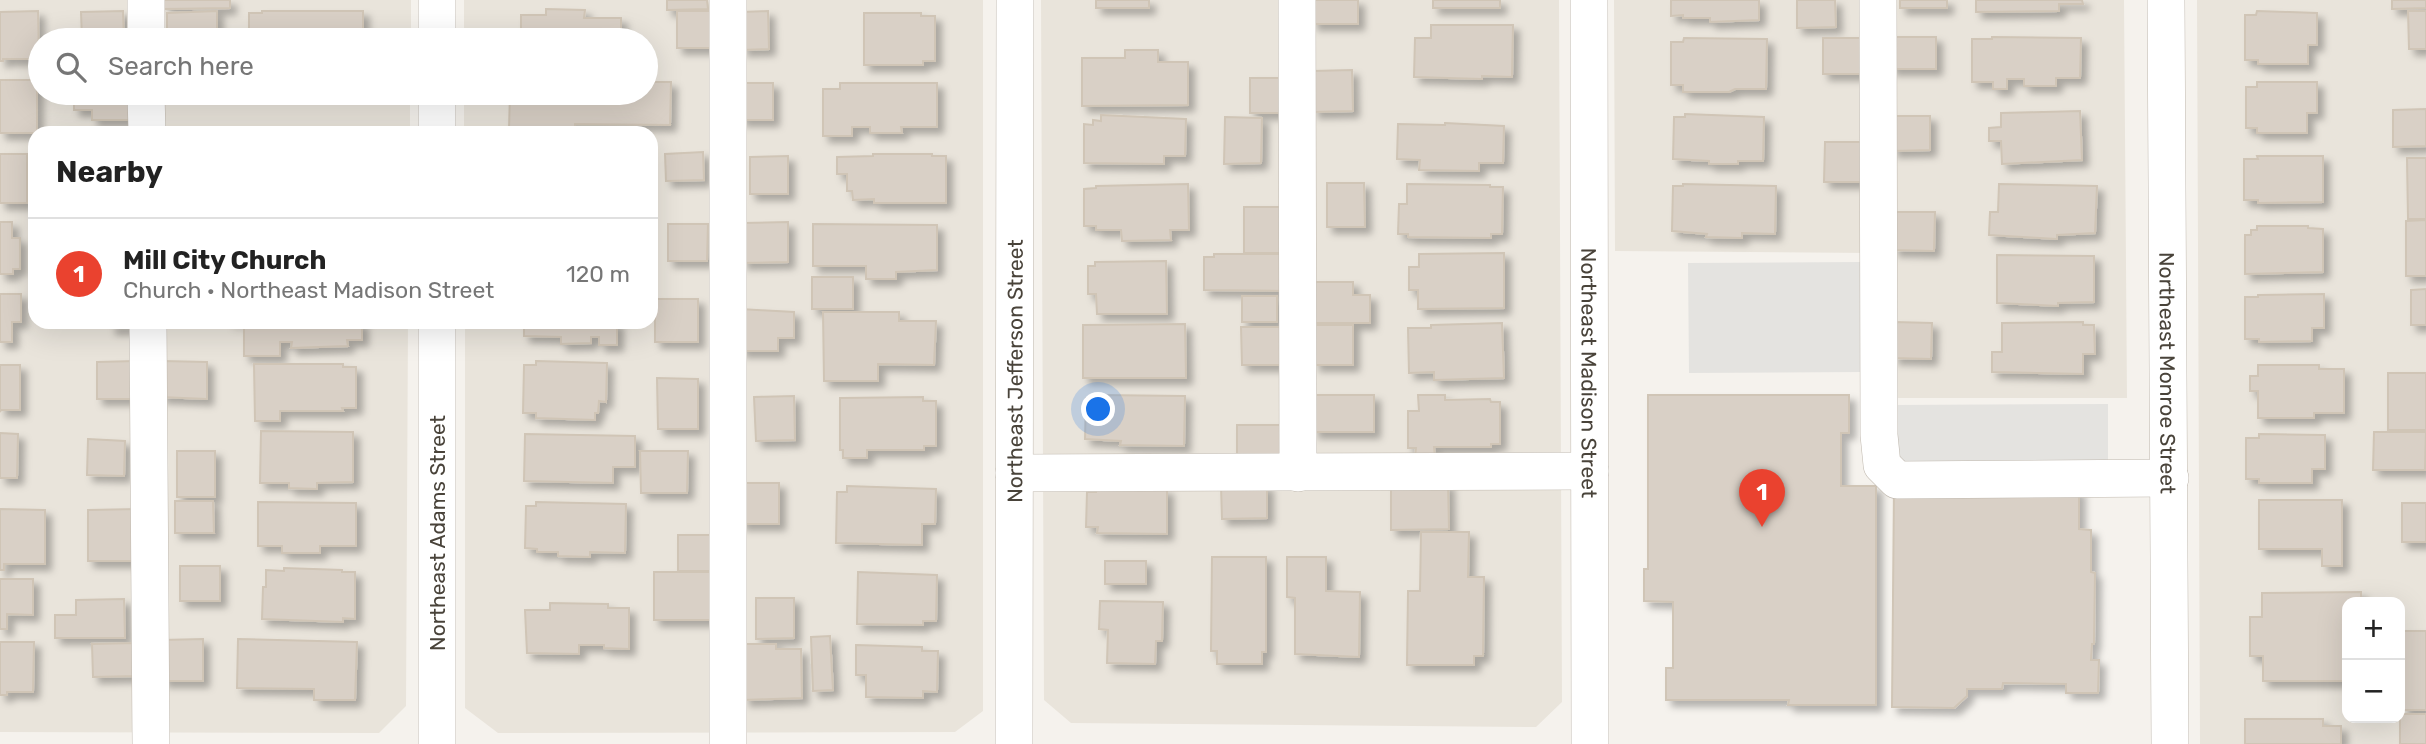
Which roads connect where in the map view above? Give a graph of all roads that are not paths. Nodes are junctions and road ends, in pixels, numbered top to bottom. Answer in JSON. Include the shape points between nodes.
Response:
{"nodes":[{"id":1,"x":146,"y":0,"type":"edge"},
{"id":2,"x":437,"y":0,"type":"edge"},
{"id":3,"x":728,"y":0,"type":"edge"},
{"id":4,"x":1015,"y":0,"type":"edge"},
{"id":5,"x":1297,"y":0,"type":"edge"},
{"id":6,"x":1589,"y":0,"type":"edge"},
{"id":7,"x":1878,"y":0,"type":"edge"},
{"id":8,"x":2166,"y":0,"type":"edge"},
{"id":9,"x":146,"y":28,"type":"edge"},
{"id":10,"x":437,"y":28,"type":"edge"},
{"id":11,"x":146,"y":105,"type":"edge"},
{"id":12,"x":436,"y":105,"type":"edge"},
{"id":13,"x":147,"y":126,"type":"edge"},
{"id":14,"x":437,"y":126,"type":"edge"},
{"id":15,"x":148,"y":329,"type":"edge"},
{"id":16,"x":437,"y":329,"type":"edge"},
{"id":17,"x":1590,"y":471,"type":"junction"},
{"id":18,"x":1014,"y":473,"type":"junction"},
{"id":19,"x":1298,"y":473,"type":"junction"},
{"id":20,"x":2170,"y":478,"type":"junction"},
{"id":21,"x":151,"y":744,"type":"edge"},
{"id":22,"x":437,"y":744,"type":"edge"},
{"id":23,"x":728,"y":744,"type":"edge"},
{"id":24,"x":1014,"y":744,"type":"edge"},
{"id":25,"x":1590,"y":744,"type":"edge"},
{"id":26,"x":2170,"y":744,"type":"edge"}],
"edges":[{"from":1,"to":9,"type":"street"},
{"from":2,"to":10,"type":"street"},
{"from":3,"to":23,"type":"street"},
{"from":4,"to":18,"type":"street","name":"Northeast Jefferson Street"},
{"from":5,"to":19,"type":"street"},
{"from":6,"to":17,"type":"street","name":"Northeast Madison Street"},
{"from":7,"to":20,"type":"street","via":[[1882,465],[1897,480]]},
{"from":8,"to":20,"type":"street","name":"Northeast Monroe Street"},
{"from":11,"to":13,"type":"street"},
{"from":12,"to":14,"type":"street"},
{"from":15,"to":21,"type":"street"},
{"from":16,"to":22,"type":"street","name":"Northeast Adams Street"},
{"from":17,"to":19,"type":"street"},
{"from":17,"to":25,"type":"street","name":"Northeast Madison Street"},
{"from":18,"to":19,"type":"street"},
{"from":18,"to":24,"type":"street","name":"Northeast Jefferson Street"},
{"from":20,"to":26,"type":"street","name":"Northeast Monroe Street"}]}
